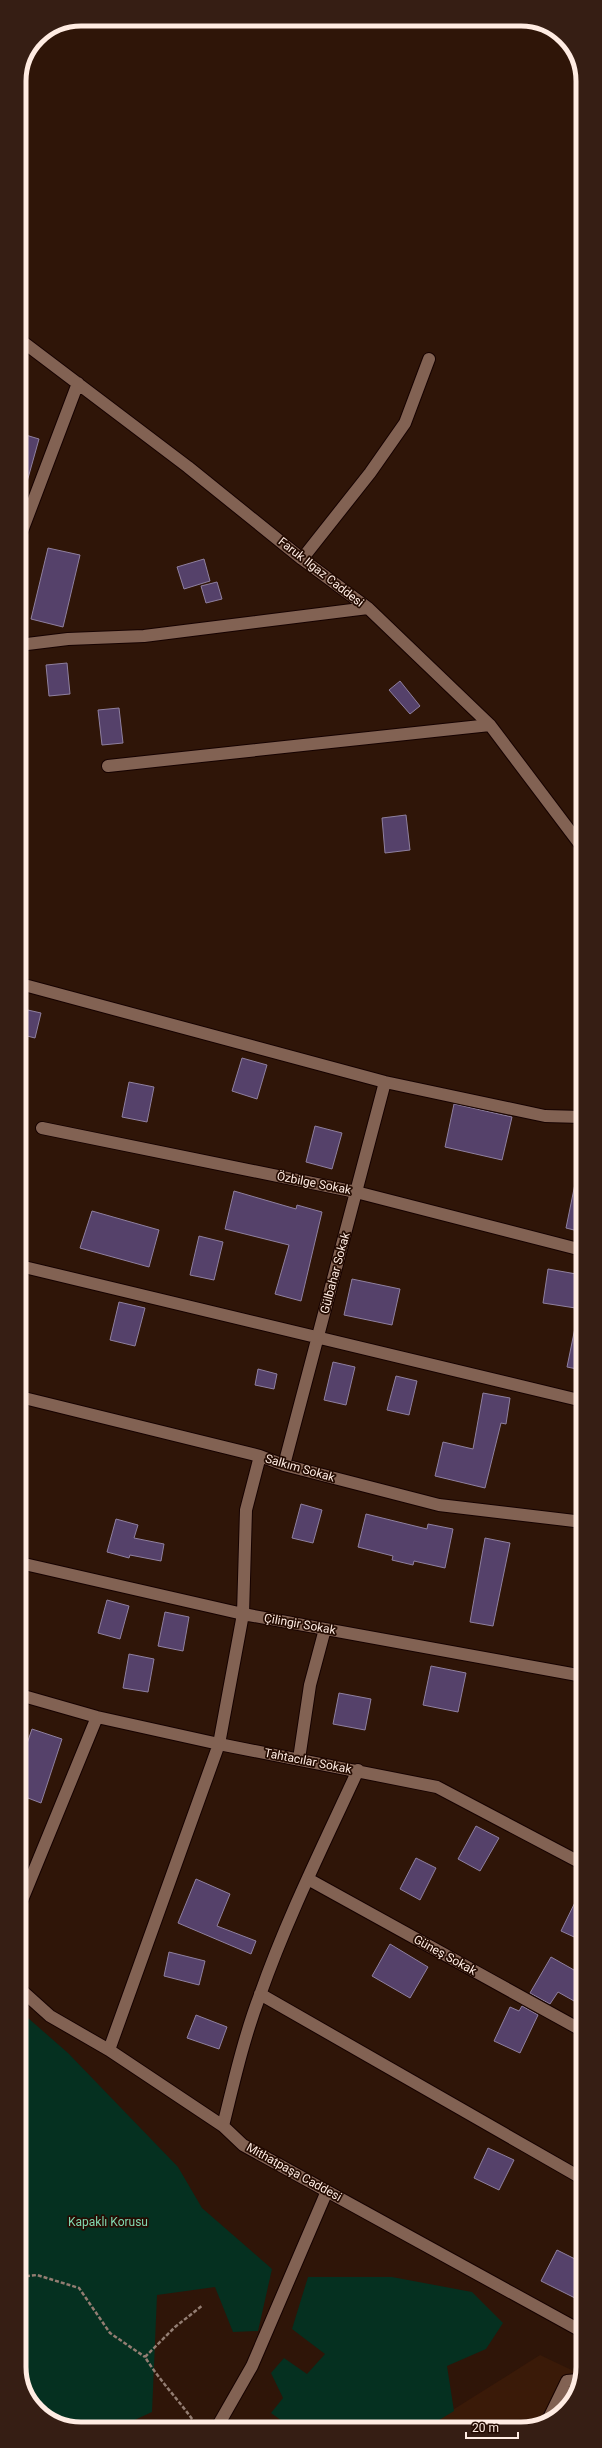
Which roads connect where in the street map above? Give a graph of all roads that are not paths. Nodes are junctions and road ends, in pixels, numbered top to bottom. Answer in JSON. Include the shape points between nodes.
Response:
{"nodes":[{"id":1,"x":26,"y":344,"type":"edge"},
{"id":2,"x":429,"y":359,"type":"dead end"},
{"id":3,"x":78,"y":383,"type":"junction"},
{"id":4,"x":26,"y":520,"type":"edge"},
{"id":5,"x":302,"y":559,"type":"junction"},
{"id":6,"x":368,"y":608,"type":"junction"},
{"id":7,"x":26,"y":644,"type":"edge"},
{"id":8,"x":490,"y":725,"type":"junction"},
{"id":9,"x":108,"y":766,"type":"dead end"},
{"id":10,"x":576,"y":839,"type":"edge"},
{"id":11,"x":28,"y":986,"type":"dead end"},
{"id":12,"x":385,"y":1082,"type":"junction"},
{"id":13,"x":576,"y":1117,"type":"edge"},
{"id":14,"x":42,"y":1128,"type":"dead end"},
{"id":15,"x":356,"y":1192,"type":"junction"},
{"id":16,"x":576,"y":1248,"type":"edge"},
{"id":17,"x":26,"y":1267,"type":"edge"},
{"id":18,"x":318,"y":1338,"type":"junction"},
{"id":19,"x":26,"y":1398,"type":"edge"},
{"id":20,"x":576,"y":1400,"type":"edge"},
{"id":21,"x":260,"y":1456,"type":"junction"},
{"id":22,"x":284,"y":1465,"type":"junction"},
{"id":23,"x":576,"y":1521,"type":"edge"},
{"id":24,"x":26,"y":1564,"type":"edge"},
{"id":25,"x":243,"y":1614,"type":"junction"},
{"id":26,"x":325,"y":1629,"type":"junction"},
{"id":27,"x":576,"y":1675,"type":"edge"},
{"id":28,"x":26,"y":1697,"type":"edge"},
{"id":29,"x":97,"y":1717,"type":"junction"},
{"id":30,"x":219,"y":1744,"type":"junction"},
{"id":31,"x":299,"y":1759,"type":"junction"},
{"id":32,"x":358,"y":1770,"type":"junction"},
{"id":33,"x":576,"y":1860,"type":"edge"},
{"id":34,"x":308,"y":1879,"type":"junction"},
{"id":35,"x":26,"y":1889,"type":"edge"},
{"id":36,"x":26,"y":1994,"type":"edge"},
{"id":37,"x":260,"y":1994,"type":"junction"},
{"id":38,"x":576,"y":2027,"type":"edge"},
{"id":39,"x":109,"y":2050,"type":"junction"},
{"id":40,"x":223,"y":2126,"type":"junction"},
{"id":41,"x":576,"y":2175,"type":"edge"},
{"id":42,"x":326,"y":2190,"type":"junction"},
{"id":43,"x":576,"y":2328,"type":"edge"},
{"id":44,"x":574,"y":2381,"type":"edge"},
{"id":45,"x":552,"y":2412,"type":"edge"},
{"id":46,"x":219,"y":2422,"type":"edge"}],
"edges":[{"from":1,"to":3,"type":"street","name":"Faruk Ilgaz Caddesi"},
{"from":2,"to":5,"type":"street","via":[[404,423],[370,473]]},
{"from":3,"to":4,"type":"street"},
{"from":3,"to":5,"type":"street","name":"Faruk Ilgaz Caddesi"},
{"from":5,"to":6,"type":"street","name":"Faruk Ilgaz Caddesi"},
{"from":6,"to":7,"type":"street","via":[[144,636],[68,639]]},
{"from":6,"to":8,"type":"street","name":"Faruk Ilgaz Caddesi"},
{"from":8,"to":9,"type":"street"},
{"from":8,"to":10,"type":"street","name":"Faruk Ilgaz Caddesi"},
{"from":11,"to":12,"type":"street"},
{"from":12,"to":13,"type":"street","via":[[545,1116]]},
{"from":12,"to":15,"type":"street","name":"Gülbahar Sokak"},
{"from":14,"to":15,"type":"street","name":"Özbilge Sokak"},
{"from":15,"to":16,"type":"street","name":"Özbilge Sokak"},
{"from":15,"to":18,"type":"street","name":"Gülbahar Sokak"},
{"from":17,"to":18,"type":"street"},
{"from":18,"to":20,"type":"street"},
{"from":18,"to":22,"type":"street","name":"Gülbahar Sokak"},
{"from":19,"to":21,"type":"street","name":"Salkım Sokak"},
{"from":21,"to":22,"type":"street","name":"Salkım Sokak"},
{"from":21,"to":25,"type":"street","via":[[246,1510]]},
{"from":22,"to":23,"type":"street","name":"Salkım Sokak","via":[[439,1505]]},
{"from":24,"to":25,"type":"street","name":"Çilingir Sokak"},
{"from":25,"to":26,"type":"street","name":"Çilingir Sokak"},
{"from":25,"to":30,"type":"street"},
{"from":26,"to":27,"type":"street","name":"Çilingir Sokak"},
{"from":26,"to":31,"type":"street","via":[[310,1685]]},
{"from":28,"to":29,"type":"street","name":"Tahtacılar Sokak"},
{"from":29,"to":30,"type":"street","name":"Tahtacılar Sokak"},
{"from":29,"to":35,"type":"street"},
{"from":30,"to":31,"type":"street","name":"Tahtacılar Sokak"},
{"from":30,"to":39,"type":"street"},
{"from":31,"to":32,"type":"street","name":"Tahtacılar Sokak"},
{"from":32,"to":33,"type":"street","name":"Tahtacılar Sokak","via":[[437,1787]]},
{"from":32,"to":34,"type":"street"},
{"from":34,"to":37,"type":"street"},
{"from":34,"to":38,"type":"street","name":"Güneş Sokak"},
{"from":36,"to":39,"type":"street","name":"Mithatpaşa Caddesi","via":[[50,2016]]},
{"from":37,"to":40,"type":"street","via":[[239,2059]]},
{"from":37,"to":41,"type":"street"},
{"from":39,"to":40,"type":"street","name":"Mithatpaşa Caddesi"},
{"from":40,"to":42,"type":"street","name":"Mithatpaşa Caddesi","via":[[243,2145]]},
{"from":42,"to":43,"type":"street","name":"Mithatpaşa Caddesi"},
{"from":42,"to":46,"type":"street","via":[[252,2366]]},
{"from":44,"to":45,"type":"street","via":[[567,2382]]}]}
